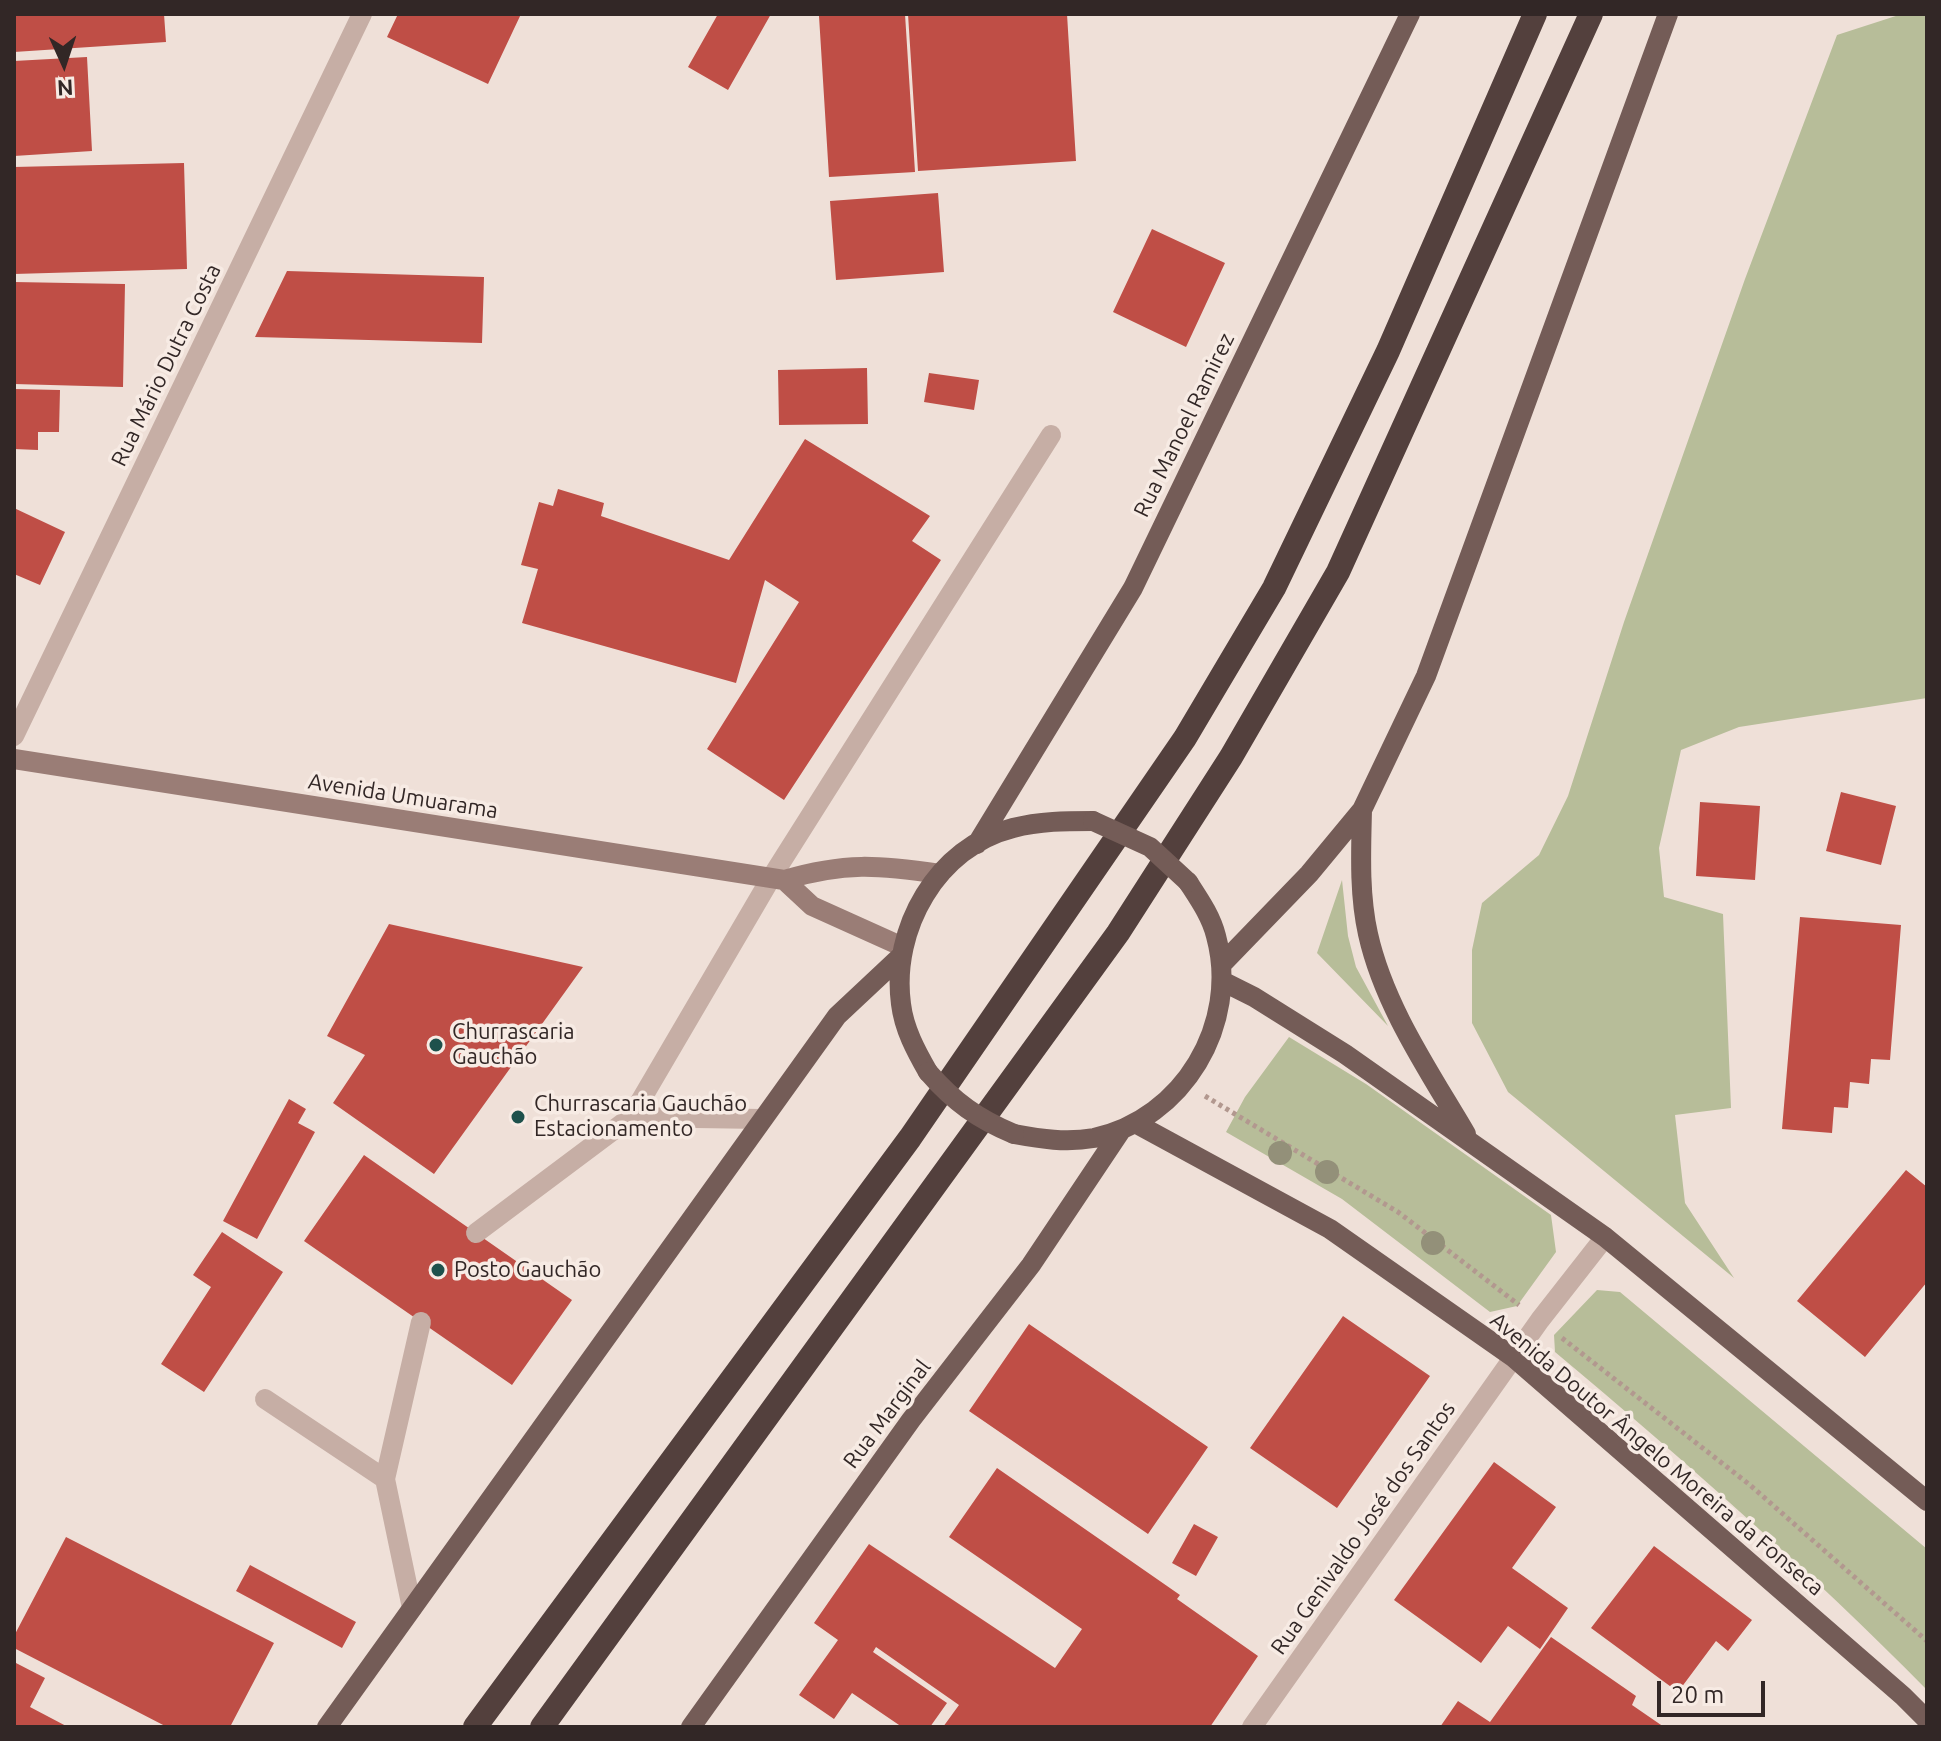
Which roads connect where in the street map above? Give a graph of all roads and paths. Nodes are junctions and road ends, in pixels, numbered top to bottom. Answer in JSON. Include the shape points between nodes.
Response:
{"nodes":[{"id":1,"x":362,"y":14,"type":"edge"},
{"id":2,"x":1410,"y":14,"type":"edge"},
{"id":3,"x":1535,"y":14,"type":"edge"},
{"id":4,"x":1591,"y":14,"type":"edge"},
{"id":5,"x":1668,"y":14,"type":"edge"},
{"id":6,"x":1051,"y":435,"type":"dead end"},
{"id":7,"x":14,"y":736,"type":"edge"},
{"id":8,"x":14,"y":759,"type":"edge"},
{"id":9,"x":1362,"y":810,"type":"junction"},
{"id":10,"x":977,"y":844,"type":"junction"},
{"id":11,"x":940,"y":874,"type":"junction"},
{"id":12,"x":778,"y":879,"type":"junction"},
{"id":13,"x":902,"y":951,"type":"junction"},
{"id":14,"x":1222,"y":973,"type":"junction"},
{"id":15,"x":1184,"y":1082,"type":"junction"},
{"id":16,"x":631,"y":1117,"type":"junction"},
{"id":17,"x":761,"y":1119,"type":"junction"},
{"id":18,"x":1128,"y":1126,"type":"junction"},
{"id":19,"x":1470,"y":1140,"type":"junction"},
{"id":20,"x":476,"y":1233,"type":"dead end"},
{"id":21,"x":1605,"y":1237,"type":"junction"},
{"id":22,"x":1540,"y":1320,"type":"junction"},
{"id":23,"x":421,"y":1322,"type":"dead end"},
{"id":24,"x":1513,"y":1357,"type":"junction"},
{"id":25,"x":265,"y":1399,"type":"dead end"},
{"id":26,"x":385,"y":1479,"type":"junction"},
{"id":27,"x":1927,"y":1501,"type":"edge"},
{"id":28,"x":412,"y":1608,"type":"junction"},
{"id":29,"x":1927,"y":1641,"type":"edge"},
{"id":30,"x":1927,"y":1720,"type":"edge"},
{"id":31,"x":327,"y":1727,"type":"edge"},
{"id":32,"x":475,"y":1727,"type":"edge"},
{"id":33,"x":542,"y":1727,"type":"edge"},
{"id":34,"x":691,"y":1727,"type":"edge"},
{"id":35,"x":1252,"y":1727,"type":"edge"}],
"edges":[{"from":1,"to":7,"type":"street","name":"Rua Mário Dutra Costa"},
{"from":2,"to":10,"type":"main road","name":"Rua Manoel Ramirez","via":[[1133,588]]},
{"from":3,"to":32,"type":"highway","via":[[1388,351],[1274,588],[1185,738],[910,1138]]},
{"from":4,"to":33,"type":"highway","via":[[1338,572],[1231,757],[1118,933]]},
{"from":5,"to":9,"type":"main road","via":[[1426,676]]},
{"from":6,"to":12,"type":"street"},
{"from":8,"to":12,"type":"street","name":"Avenida Umuarama"},
{"from":9,"to":14,"type":"main road"},
{"from":9,"to":19,"type":"main road","via":[[1362,896],[1377,964],[1413,1043]]},
{"from":10,"to":11,"type":"main road"},
{"from":10,"to":14,"type":"main road","bridge":true,"via":[[1011,828],[1056,820],[1093,821],[1150,847],[1188,882],[1210,921]]},
{"from":11,"to":12,"type":"street","name":"Avenida Umuarama","via":[[873,865],[828,867]]},
{"from":11,"to":13,"type":"main road","via":[[910,922]]},
{"from":12,"to":13,"type":"street","via":[[812,906]]},
{"from":12,"to":16,"type":"street"},
{"from":13,"to":17,"type":"main road","via":[[837,1016]]},
{"from":13,"to":18,"type":"main road","bridge":true,"via":[[901,1007],[911,1041],[928,1072],[952,1099],[981,1121],[1053,1141],[1092,1138]]},
{"from":14,"to":15,"type":"main road","via":[[1216,1025]]},
{"from":14,"to":19,"type":"main road"},
{"from":15,"to":18,"type":"main road","via":[[1170,1099]]},
{"from":15,"to":22,"type":"path","via":[[1398,1212]]},
{"from":16,"to":17,"type":"street"},
{"from":16,"to":20,"type":"street"},
{"from":17,"to":28,"type":"main road"},
{"from":18,"to":24,"type":"main road","name":"Avenida Doutor Ângelo Moreira da Fonseca","via":[[1330,1229]]},
{"from":18,"to":34,"type":"main road","name":"Rua Marginal"},
{"from":19,"to":21,"type":"main road"},
{"from":21,"to":22,"type":"street","name":"Rua Genivaldo José dos Santos"},
{"from":21,"to":27,"type":"main road"},
{"from":22,"to":24,"type":"street","name":"Rua Genivaldo José dos Santos"},
{"from":22,"to":29,"type":"path","via":[[1750,1485]]},
{"from":23,"to":26,"type":"street"},
{"from":24,"to":30,"type":"main road","name":"Avenida Doutor Ângelo Moreira da Fonseca"},
{"from":24,"to":35,"type":"street","name":"Rua Genivaldo José dos Santos"},
{"from":25,"to":26,"type":"street"},
{"from":26,"to":28,"type":"street"},
{"from":28,"to":31,"type":"main road"}]}
